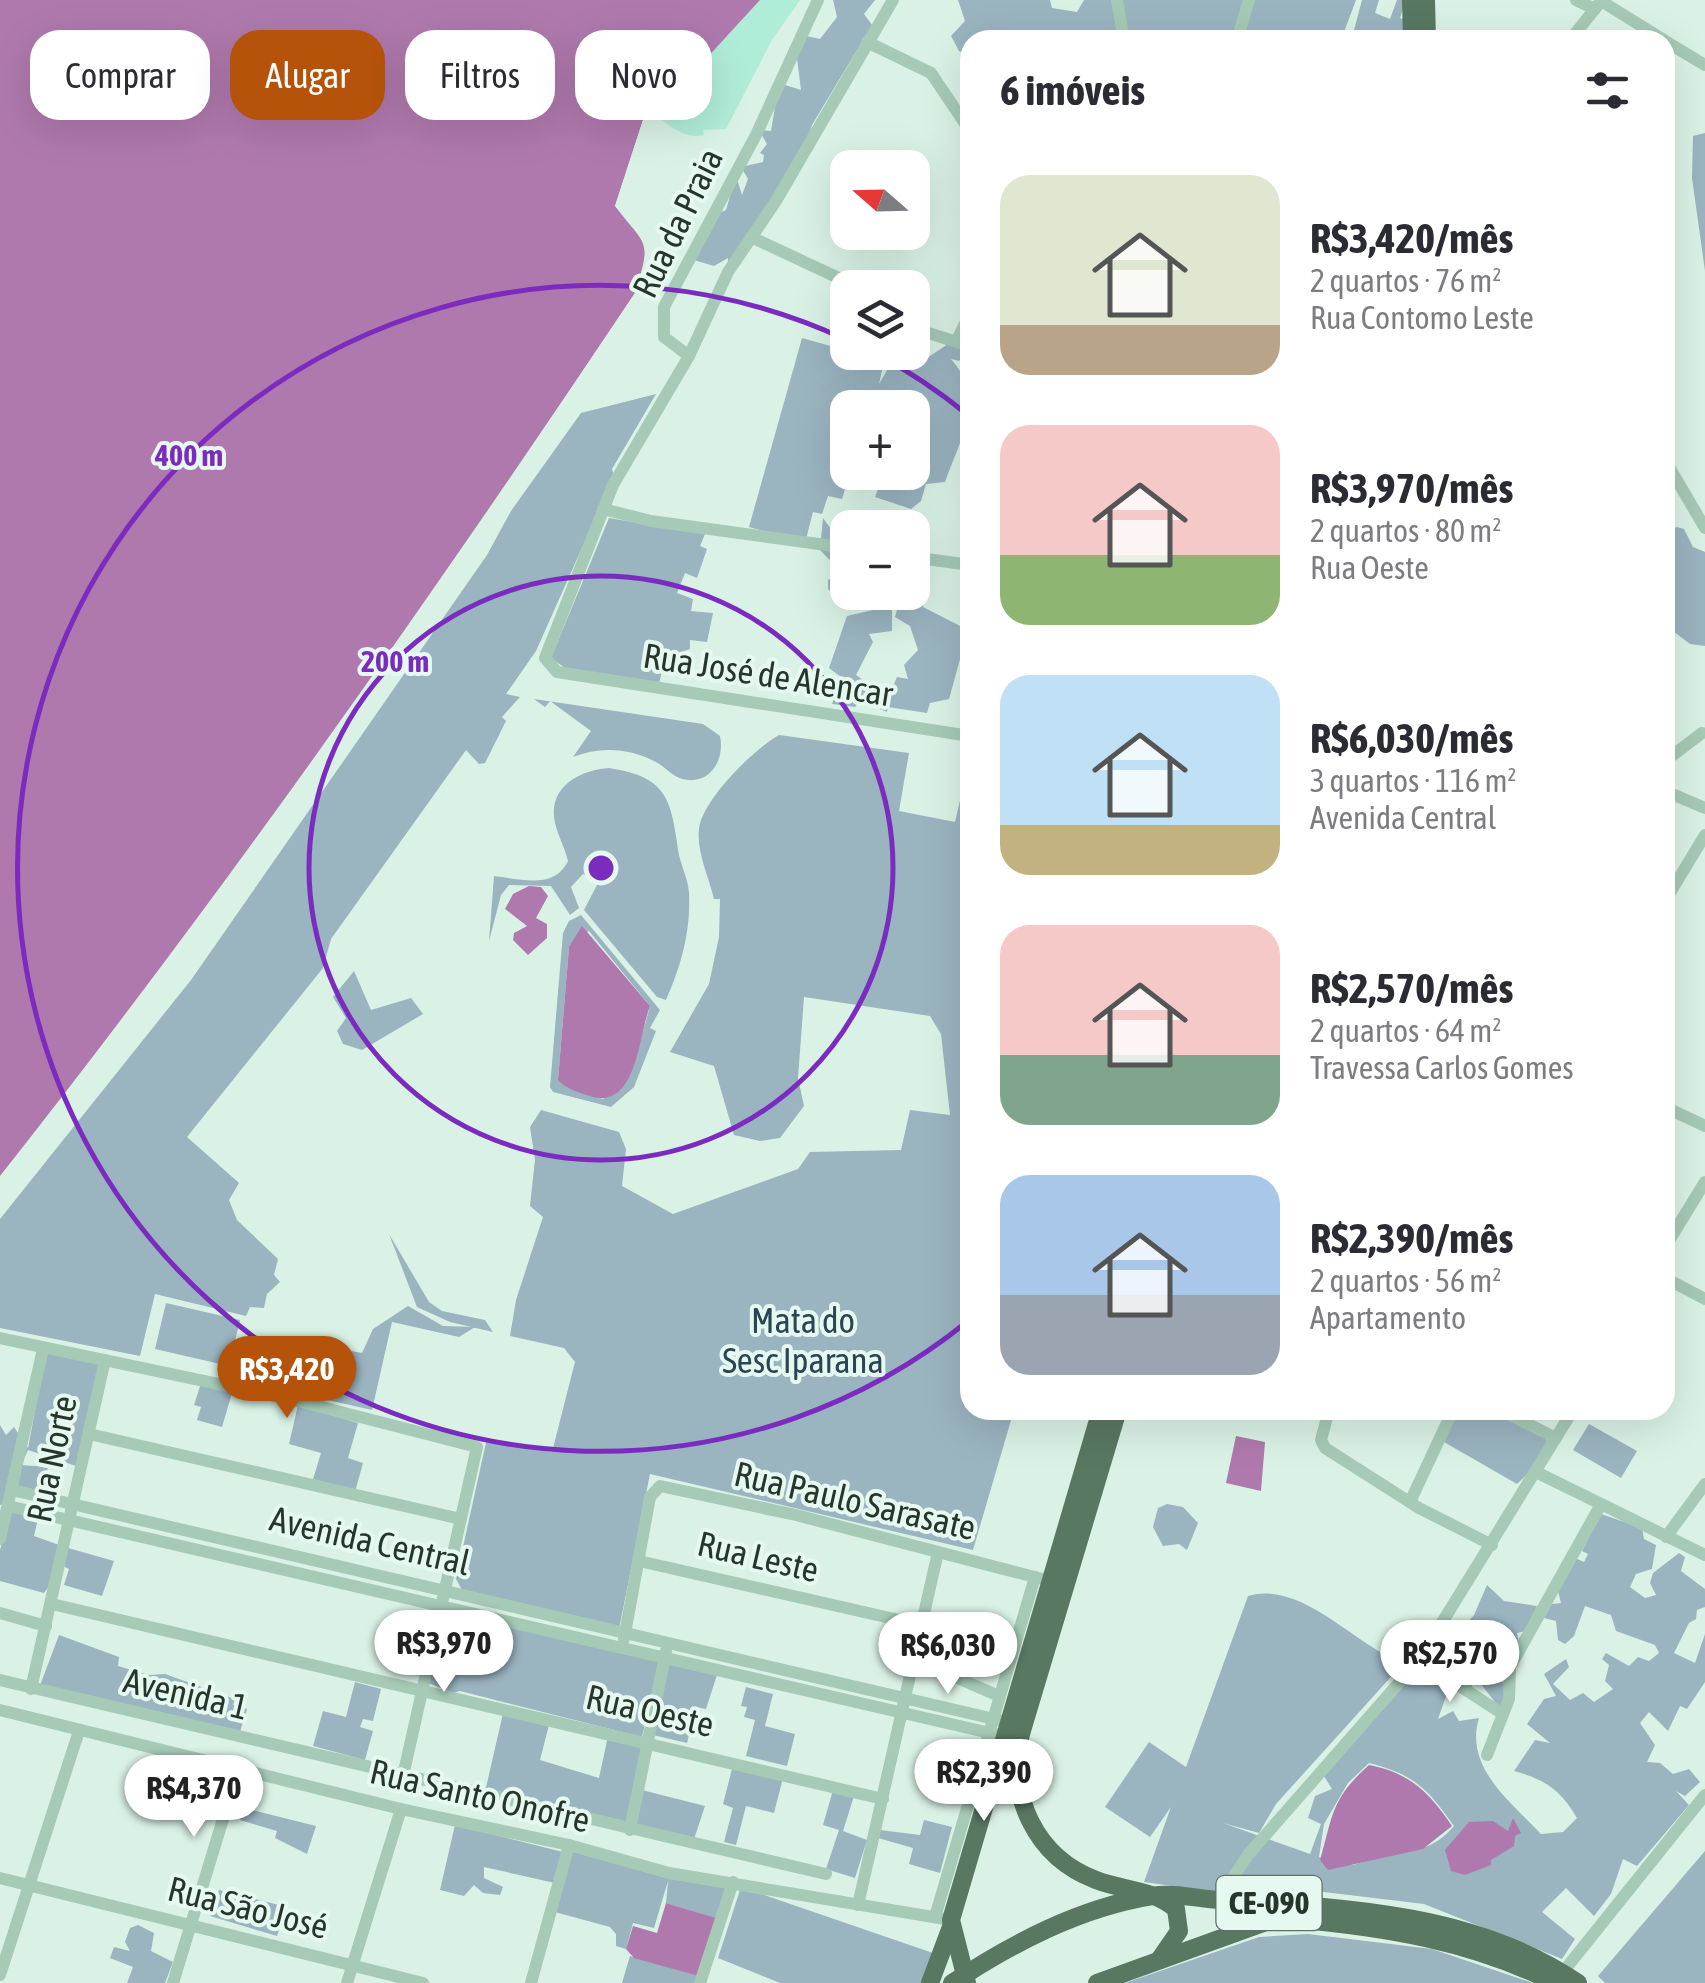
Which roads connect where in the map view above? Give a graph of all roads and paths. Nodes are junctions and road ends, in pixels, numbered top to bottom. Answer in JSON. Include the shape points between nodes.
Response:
{"nodes":[{"id":1,"x":818,"y":0,"type":"edge"},
{"id":2,"x":893,"y":0,"type":"edge"},
{"id":3,"x":1117,"y":0,"type":"edge"},
{"id":4,"x":1249,"y":0,"type":"edge"},
{"id":5,"x":1411,"y":0,"type":"edge"},
{"id":6,"x":1426,"y":0,"type":"edge"},
{"id":7,"x":1576,"y":0,"type":"edge"},
{"id":8,"x":1600,"y":3,"type":"edge"},
{"id":9,"x":1122,"y":30,"type":"edge"},
{"id":10,"x":1240,"y":30,"type":"edge"},
{"id":11,"x":1412,"y":30,"type":"edge"},
{"id":12,"x":1427,"y":30,"type":"edge"},
{"id":13,"x":1578,"y":30,"type":"edge"},
{"id":14,"x":1645,"y":30,"type":"edge"},
{"id":15,"x":867,"y":42,"type":"junction"},
{"id":16,"x":1675,"y":48,"type":"edge"},
{"id":17,"x":1705,"y":65,"type":"edge"},
{"id":18,"x":960,"y":115,"type":"edge"},
{"id":19,"x":751,"y":237,"type":"junction"},
{"id":20,"x":830,"y":274,"type":"edge"},
{"id":21,"x":930,"y":334,"type":"edge"},
{"id":22,"x":960,"y":343,"type":"edge"},
{"id":23,"x":689,"y":356,"type":"junction"},
{"id":24,"x":1675,"y":477,"type":"edge"},
{"id":25,"x":603,"y":509,"type":"junction"},
{"id":26,"x":1705,"y":528,"type":"edge"},
{"id":27,"x":830,"y":546,"type":"edge"},
{"id":28,"x":930,"y":559,"type":"edge"},
{"id":29,"x":960,"y":564,"type":"edge"},
{"id":30,"x":1702,"y":733,"type":"dead end"},
{"id":31,"x":960,"y":734,"type":"edge"},
{"id":32,"x":1675,"y":753,"type":"edge"},
{"id":33,"x":1675,"y":795,"type":"edge"},
{"id":34,"x":1705,"y":808,"type":"edge"},
{"id":35,"x":1705,"y":835,"type":"edge"},
{"id":36,"x":1675,"y":885,"type":"edge"},
{"id":37,"x":1675,"y":1112,"type":"edge"},
{"id":38,"x":1705,"y":1126,"type":"edge"},
{"id":39,"x":1705,"y":1182,"type":"edge"},
{"id":40,"x":1675,"y":1220,"type":"edge"},
{"id":41,"x":1675,"y":1283,"type":"edge"},
{"id":42,"x":1705,"y":1299,"type":"edge"},
{"id":43,"x":0,"y":1338,"type":"edge"},
{"id":44,"x":44,"y":1349,"type":"junction"},
{"id":45,"x":105,"y":1360,"type":"junction"},
{"id":46,"x":1098,"y":1420,"type":"edge"},
{"id":47,"x":1115,"y":1420,"type":"edge"},
{"id":48,"x":1327,"y":1420,"type":"edge"},
{"id":49,"x":1448,"y":1420,"type":"edge"},
{"id":50,"x":1520,"y":1420,"type":"edge"},
{"id":51,"x":1566,"y":1420,"type":"edge"},
{"id":52,"x":89,"y":1434,"type":"junction"},
{"id":53,"x":1556,"y":1438,"type":"junction"},
{"id":54,"x":1536,"y":1472,"type":"junction"},
{"id":55,"x":1705,"y":1484,"type":"edge"},
{"id":56,"x":12,"y":1490,"type":"junction"},
{"id":57,"x":1410,"y":1502,"type":"junction"},
{"id":58,"x":8,"y":1506,"type":"junction"},
{"id":59,"x":1600,"y":1506,"type":"junction"},
{"id":60,"x":71,"y":1514,"type":"junction"},
{"id":61,"x":461,"y":1520,"type":"junction"},
{"id":62,"x":1666,"y":1538,"type":"junction"},
{"id":63,"x":0,"y":1539,"type":"edge"},
{"id":64,"x":1492,"y":1545,"type":"junction"},
{"id":65,"x":938,"y":1552,"type":"junction"},
{"id":66,"x":1705,"y":1556,"type":"edge"},
{"id":67,"x":639,"y":1561,"type":"junction"},
{"id":68,"x":1043,"y":1579,"type":"junction"},
{"id":69,"x":444,"y":1598,"type":"junction"},
{"id":70,"x":52,"y":1604,"type":"junction"},
{"id":71,"x":0,"y":1613,"type":"edge"},
{"id":72,"x":921,"y":1625,"type":"junction"},
{"id":73,"x":46,"y":1626,"type":"junction"},
{"id":74,"x":624,"y":1641,"type":"junction"},
{"id":75,"x":666,"y":1651,"type":"junction"},
{"id":76,"x":914,"y":1658,"type":"junction"},
{"id":77,"x":1419,"y":1660,"type":"junction"},
{"id":78,"x":1032,"y":1667,"type":"junction"},
{"id":79,"x":0,"y":1680,"type":"edge"},
{"id":80,"x":31,"y":1689,"type":"junction"},
{"id":81,"x":423,"y":1691,"type":"junction"},
{"id":82,"x":998,"y":1696,"type":"junction"},
{"id":83,"x":904,"y":1704,"type":"junction"},
{"id":84,"x":0,"y":1710,"type":"edge"},
{"id":85,"x":1504,"y":1714,"type":"junction"},
{"id":86,"x":997,"y":1727,"type":"junction"},
{"id":87,"x":79,"y":1732,"type":"junction"},
{"id":88,"x":646,"y":1742,"type":"junction"},
{"id":89,"x":1486,"y":1755,"type":"dead end"},
{"id":90,"x":238,"y":1770,"type":"junction"},
{"id":91,"x":403,"y":1776,"type":"junction"},
{"id":92,"x":1705,"y":1795,"type":"edge"},
{"id":93,"x":883,"y":1800,"type":"junction"},
{"id":94,"x":401,"y":1809,"type":"junction"},
{"id":95,"x":630,"y":1830,"type":"junction"},
{"id":96,"x":570,"y":1845,"type":"junction"},
{"id":97,"x":826,"y":1874,"type":"dead end"},
{"id":98,"x":0,"y":1878,"type":"edge"},
{"id":99,"x":733,"y":1882,"type":"junction"},
{"id":100,"x":29,"y":1884,"type":"junction"},
{"id":101,"x":1156,"y":1894,"type":"junction"},
{"id":102,"x":1218,"y":1900,"type":"junction"},
{"id":103,"x":858,"y":1905,"type":"junction"},
{"id":104,"x":946,"y":1921,"type":"junction"},
{"id":105,"x":191,"y":1923,"type":"junction"},
{"id":106,"x":1159,"y":1960,"type":"junction"},
{"id":107,"x":352,"y":1965,"type":"junction"},
{"id":108,"x":0,"y":1975,"type":"edge"},
{"id":109,"x":961,"y":1980,"type":"edge"},
{"id":110,"x":1565,"y":1980,"type":"edge"},
{"id":111,"x":173,"y":1983,"type":"edge"},
{"id":112,"x":347,"y":1983,"type":"edge"},
{"id":113,"x":423,"y":1983,"type":"edge"},
{"id":114,"x":531,"y":1983,"type":"edge"},
{"id":115,"x":700,"y":1983,"type":"edge"},
{"id":116,"x":930,"y":1983,"type":"edge"},
{"id":117,"x":1097,"y":1983,"type":"edge"}],
"edges":[{"from":1,"to":23,"type":"street","name":"Rua da Praia","via":[[756,135],[664,307],[664,336]]},
{"from":2,"to":15,"type":"street"},
{"from":3,"to":9,"type":"street"},
{"from":4,"to":10,"type":"street"},
{"from":5,"to":11,"type":"main road"},
{"from":6,"to":12,"type":"main road"},
{"from":7,"to":8,"type":"street"},
{"from":8,"to":13,"type":"street"},
{"from":8,"to":14,"type":"street"},
{"from":15,"to":18,"type":"street","via":[[931,73]]},
{"from":15,"to":19,"type":"street"},
{"from":16,"to":17,"type":"street"},
{"from":19,"to":20,"type":"street"},
{"from":19,"to":23,"type":"street"},
{"from":21,"to":22,"type":"street"},
{"from":23,"to":25,"type":"street"},
{"from":24,"to":26,"type":"street"},
{"from":25,"to":27,"type":"street"},
{"from":25,"to":31,"type":"street","name":"Rua José de Alencar","via":[[546,647],[545,658],[557,672]]},
{"from":28,"to":29,"type":"street"},
{"from":30,"to":32,"type":"street"},
{"from":33,"to":34,"type":"street"},
{"from":35,"to":36,"type":"street"},
{"from":37,"to":38,"type":"street"},
{"from":39,"to":40,"type":"street"},
{"from":41,"to":42,"type":"street"},
{"from":43,"to":44,"type":"street"},
{"from":44,"to":45,"type":"street"},
{"from":44,"to":56,"type":"street"},
{"from":45,"to":52,"type":"street","name":"Rua Norte"},
{"from":45,"to":61,"type":"street","via":[[477,1447]]},
{"from":46,"to":68,"type":"main road"},
{"from":47,"to":78,"type":"main road"},
{"from":48,"to":57,"type":"street","via":[[1322,1445]]},
{"from":49,"to":57,"type":"street"},
{"from":50,"to":53,"type":"street"},
{"from":51,"to":53,"type":"street"},
{"from":52,"to":60,"type":"street","name":"Rua Norte"},
{"from":52,"to":61,"type":"street"},
{"from":53,"to":54,"type":"street"},
{"from":54,"to":59,"type":"street"},
{"from":54,"to":64,"type":"street"},
{"from":55,"to":62,"type":"street"},
{"from":56,"to":58,"type":"street"},
{"from":56,"to":60,"type":"street","name":"Avenida Central"},
{"from":57,"to":64,"type":"street"},
{"from":58,"to":60,"type":"street","name":"Avenida Central"},
{"from":58,"to":63,"type":"street"},
{"from":59,"to":62,"type":"street"},
{"from":59,"to":85,"type":"street","via":[[1510,1667]]},
{"from":60,"to":69,"type":"street","name":"Avenida Central"},
{"from":60,"to":70,"type":"street","name":"Rua Norte"},
{"from":61,"to":69,"type":"street"},
{"from":62,"to":66,"type":"street"},
{"from":64,"to":77,"type":"street"},
{"from":65,"to":67,"type":"street","name":"Rua Paulo Sarasate","via":[[664,1486],[650,1496]]},
{"from":65,"to":68,"type":"street","name":"Rua Paulo Sarasate"},
{"from":65,"to":72,"type":"street"},
{"from":67,"to":72,"type":"street","name":"Rua Leste"},
{"from":67,"to":74,"type":"street"},
{"from":68,"to":78,"type":"main road"},
{"from":68,"to":82,"type":"street"},
{"from":69,"to":74,"type":"street","name":"Avenida Central"},
{"from":69,"to":81,"type":"street"},
{"from":70,"to":73,"type":"street","name":"Rua Norte"},
{"from":70,"to":81,"type":"street","name":"Rua Oeste"},
{"from":71,"to":73,"type":"street"},
{"from":72,"to":76,"type":"street"},
{"from":73,"to":80,"type":"street","name":"Rua Norte"},
{"from":74,"to":75,"type":"street","name":"Avenida Central"},
{"from":75,"to":83,"type":"street","name":"Avenida Central"},
{"from":75,"to":88,"type":"street"},
{"from":76,"to":82,"type":"street"},
{"from":76,"to":83,"type":"street"},
{"from":77,"to":85,"type":"street"},
{"from":77,"to":102,"type":"street","via":[[1248,1855]]},
{"from":78,"to":86,"type":"main road"},
{"from":78,"to":101,"type":"main road","via":[[1016,1758],[1026,1816],[1056,1854],[1094,1880]]},
{"from":79,"to":80,"type":"street","name":"Avenida 1"},
{"from":80,"to":91,"type":"street","name":"Avenida 1"},
{"from":81,"to":88,"type":"street","name":"Rua Oeste"},
{"from":81,"to":91,"type":"street"},
{"from":82,"to":86,"type":"street"},
{"from":83,"to":86,"type":"street","name":"Avenida Central"},
{"from":83,"to":93,"type":"street"},
{"from":84,"to":87,"type":"street","name":"Rua Santo Onofre"},
{"from":85,"to":89,"type":"street"},
{"from":86,"to":104,"type":"main road"},
{"from":87,"to":90,"type":"street","name":"Rua Santo Onofre"},
{"from":87,"to":100,"type":"street"},
{"from":88,"to":93,"type":"street","name":"Rua Oeste"},
{"from":88,"to":95,"type":"street"},
{"from":90,"to":94,"type":"street","name":"Rua Santo Onofre"},
{"from":90,"to":105,"type":"street"},
{"from":91,"to":95,"type":"street","name":"Avenida 1"},
{"from":92,"to":110,"type":"street"},
{"from":93,"to":103,"type":"street"},
{"from":94,"to":96,"type":"street","name":"Rua Santo Onofre"},
{"from":94,"to":107,"type":"street"},
{"from":95,"to":97,"type":"street","name":"Avenida 1"},
{"from":96,"to":99,"type":"street","name":"Rua Santo Onofre","via":[[669,1873]]},
{"from":96,"to":114,"type":"street"},
{"from":98,"to":100,"type":"street","name":"Rua São José"},
{"from":99,"to":103,"type":"street","name":"Rua Santo Onofre"},
{"from":99,"to":115,"type":"street"},
{"from":100,"to":105,"type":"street","name":"Rua São José"},
{"from":100,"to":108,"type":"street"},
{"from":101,"to":102,"type":"main road","number":"CE-090"},
{"from":101,"to":106,"type":"main road","via":[[1176,1909],[1180,1923],[1176,1941]]},
{"from":101,"to":109,"type":"main road","number":"CE-090","via":[[1032,1935]]},
{"from":102,"to":110,"type":"main road","number":"CE-090","via":[[1314,1906],[1461,1930],[1490,1937]]},
{"from":103,"to":104,"type":"street","name":"Rua Santo Onofre"},
{"from":104,"to":109,"type":"main road"},
{"from":104,"to":116,"type":"main road"},
{"from":105,"to":107,"type":"street","name":"Rua São José"},
{"from":105,"to":111,"type":"street"},
{"from":106,"to":110,"type":"main road","number":"CE-090","via":[[1292,1919],[1456,1943]]},
{"from":106,"to":117,"type":"main road","number":"CE-090"},
{"from":107,"to":112,"type":"street"},
{"from":107,"to":113,"type":"street","name":"Rua São José"}]}
